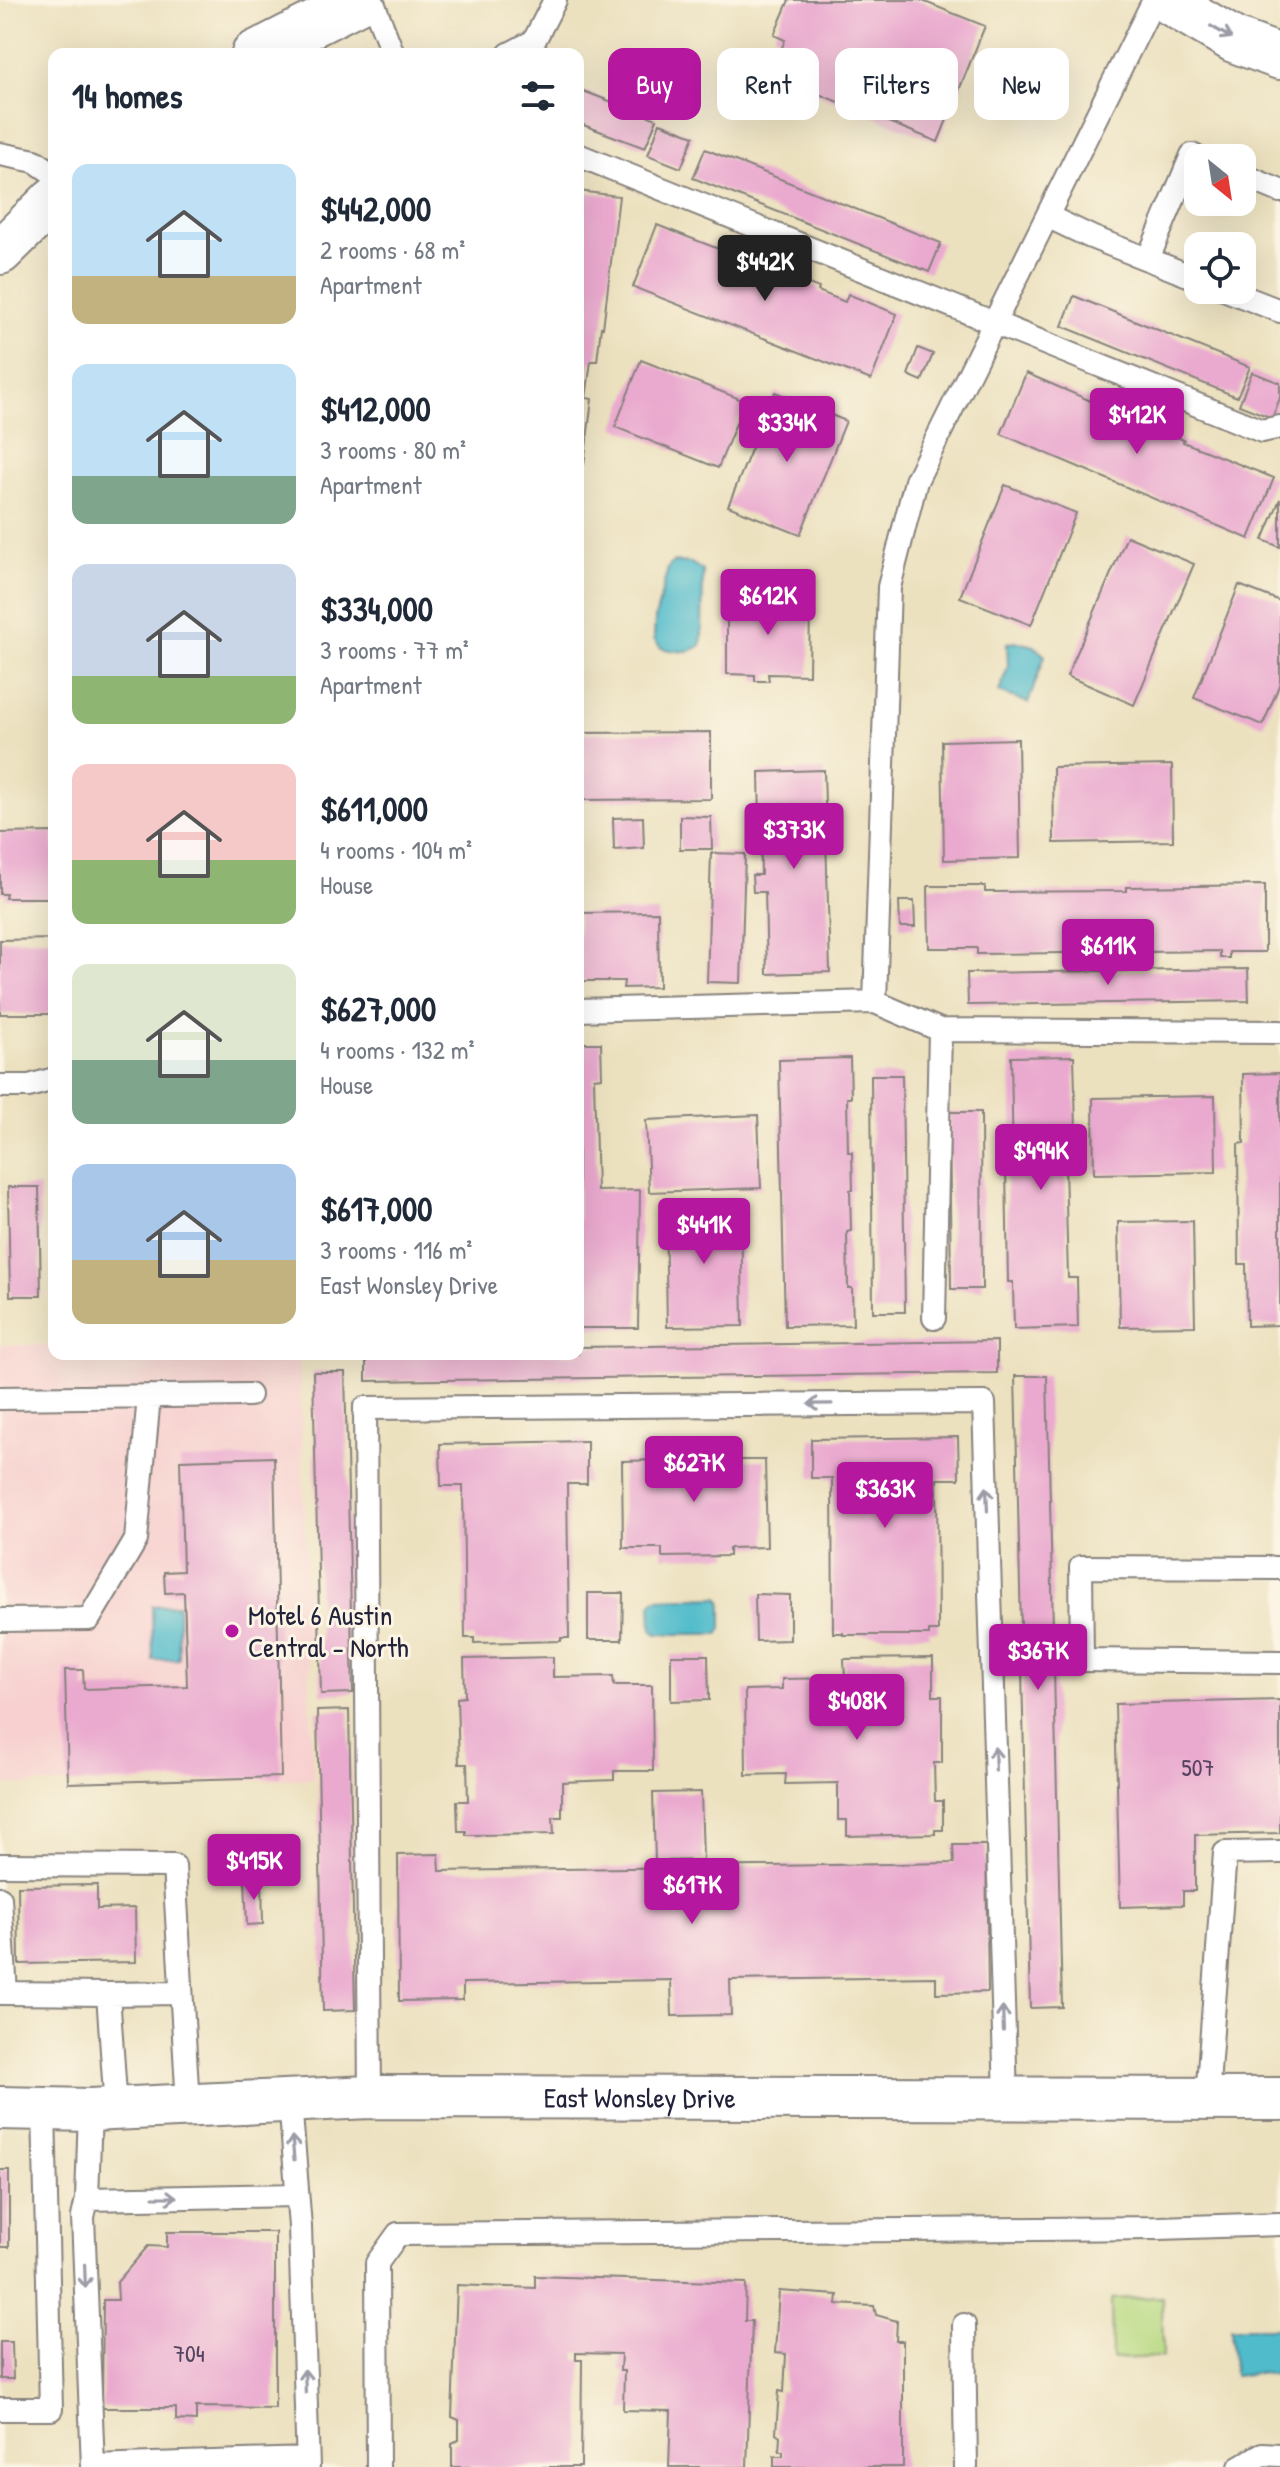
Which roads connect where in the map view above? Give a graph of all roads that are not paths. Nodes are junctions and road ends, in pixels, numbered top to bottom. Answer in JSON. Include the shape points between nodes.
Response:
{"nodes":[{"id":1,"x":361,"y":0,"type":"edge"},
{"id":2,"x":372,"y":0,"type":"edge"},
{"id":3,"x":555,"y":0,"type":"edge"},
{"id":4,"x":1154,"y":0,"type":"edge"},
{"id":5,"x":1166,"y":0,"type":"edge"},
{"id":6,"x":266,"y":48,"type":"edge"},
{"id":7,"x":391,"y":48,"type":"edge"},
{"id":8,"x":521,"y":48,"type":"edge"},
{"id":9,"x":1280,"y":57,"type":"edge"},
{"id":10,"x":0,"y":154,"type":"edge"},
{"id":11,"x":584,"y":157,"type":"edge"},
{"id":12,"x":48,"y":170,"type":"edge"},
{"id":13,"x":1184,"y":174,"type":"edge"},
{"id":14,"x":1256,"y":181,"type":"edge"},
{"id":15,"x":1280,"y":191,"type":"edge"},
{"id":16,"x":48,"y":205,"type":"edge"},
{"id":17,"x":1047,"y":216,"type":"junction"},
{"id":18,"x":0,"y":252,"type":"edge"},
{"id":19,"x":1148,"y":259,"type":"junction"},
{"id":20,"x":1184,"y":273,"type":"edge"},
{"id":21,"x":1256,"y":302,"type":"edge"},
{"id":22,"x":1280,"y":311,"type":"edge"},
{"id":23,"x":995,"y":321,"type":"junction"},
{"id":24,"x":1280,"y":427,"type":"edge"},
{"id":25,"x":875,"y":1002,"type":"junction"},
{"id":26,"x":584,"y":1010,"type":"edge"},
{"id":27,"x":940,"y":1030,"type":"junction"},
{"id":28,"x":1280,"y":1032,"type":"edge"},
{"id":29,"x":48,"y":1081,"type":"edge"},
{"id":30,"x":0,"y":1086,"type":"edge"},
{"id":31,"x":934,"y":1318,"type":"dead end"},
{"id":32,"x":249,"y":1395,"type":"dead end"},
{"id":33,"x":149,"y":1396,"type":"junction"},
{"id":34,"x":0,"y":1398,"type":"edge"},
{"id":35,"x":1280,"y":1568,"type":"edge"},
{"id":36,"x":0,"y":1620,"type":"edge"},
{"id":37,"x":1280,"y":1662,"type":"edge"},
{"id":38,"x":1280,"y":1852,"type":"edge"},
{"id":39,"x":0,"y":1865,"type":"edge"},
{"id":40,"x":0,"y":1898,"type":"edge"},
{"id":41,"x":3,"y":1993,"type":"edge"},
{"id":42,"x":180,"y":1993,"type":"junction"},
{"id":43,"x":108,"y":1994,"type":"junction"},
{"id":44,"x":370,"y":2097,"type":"junction"},
{"id":45,"x":1006,"y":2097,"type":"junction"},
{"id":46,"x":1207,"y":2099,"type":"junction"},
{"id":47,"x":1280,"y":2099,"type":"edge"},
{"id":48,"x":290,"y":2101,"type":"junction"},
{"id":49,"x":188,"y":2105,"type":"junction"},
{"id":50,"x":0,"y":2108,"type":"edge"},
{"id":51,"x":44,"y":2109,"type":"junction"},
{"id":52,"x":103,"y":2110,"type":"junction"},
{"id":53,"x":297,"y":2195,"type":"junction"},
{"id":54,"x":87,"y":2199,"type":"junction"},
{"id":55,"x":1280,"y":2224,"type":"edge"},
{"id":56,"x":964,"y":2325,"type":"dead end"},
{"id":57,"x":0,"y":2409,"type":"edge"},
{"id":58,"x":1280,"y":2455,"type":"edge"},
{"id":59,"x":307,"y":2463,"type":"edge"},
{"id":60,"x":93,"y":2467,"type":"edge"},
{"id":61,"x":378,"y":2467,"type":"edge"},
{"id":62,"x":966,"y":2467,"type":"edge"},
{"id":63,"x":1240,"y":2467,"type":"edge"}],
"edges":[{"from":1,"to":6,"type":"main road"},
{"from":2,"to":7,"type":"lane"},
{"from":3,"to":8,"type":"lane","via":[[534,41]]},
{"from":4,"to":17,"type":"lane"},
{"from":5,"to":9,"type":"main road","one_way":true,"via":[[1234,40]]},
{"from":10,"to":12,"type":"lane","via":[[35,161]]},
{"from":11,"to":23,"type":"lane"},
{"from":13,"to":19,"type":"lane"},
{"from":14,"to":15,"type":"lane"},
{"from":16,"to":18,"type":"main road"},
{"from":17,"to":19,"type":"lane"},
{"from":17,"to":23,"type":"lane"},
{"from":19,"to":20,"type":"lane"},
{"from":21,"to":22,"type":"lane"},
{"from":23,"to":24,"type":"lane","via":[[1262,431]]},
{"from":23,"to":25,"type":"lane","via":[[916,481],[889,587]]},
{"from":25,"to":26,"type":"lane"},
{"from":25,"to":27,"type":"lane"},
{"from":27,"to":28,"type":"lane"},
{"from":27,"to":31,"type":"lane"},
{"from":29,"to":30,"type":"lane"},
{"from":32,"to":33,"type":"lane"},
{"from":33,"to":34,"type":"lane"},
{"from":33,"to":36,"type":"lane","via":[[136,1540],[89,1619]]},
{"from":35,"to":37,"type":"lane","via":[[1081,1567],[1082,1660]]},
{"from":38,"to":46,"type":"lane","via":[[1225,1853]]},
{"from":39,"to":42,"type":"lane","via":[[174,1866]]},
{"from":40,"to":41,"type":"lane"},
{"from":41,"to":43,"type":"lane"},
{"from":42,"to":43,"type":"lane"},
{"from":42,"to":49,"type":"lane"},
{"from":43,"to":52,"type":"lane"},
{"from":44,"to":45,"type":"street","name":"East Wonsley Drive"},
{"from":45,"to":44,"type":"lane","one_way":true,"via":[[984,1403],[365,1408]]},
{"from":44,"to":48,"type":"street","name":"East Wonsley Drive"},
{"from":45,"to":46,"type":"street","name":"East Wonsley Drive"},
{"from":46,"to":47,"type":"street","name":"East Wonsley Drive"},
{"from":48,"to":49,"type":"street","name":"East Wonsley Drive"},
{"from":53,"to":48,"type":"lane","one_way":true},
{"from":49,"to":52,"type":"street","name":"East Wonsley Drive"},
{"from":50,"to":51,"type":"street","name":"East Wonsley Drive"},
{"from":51,"to":52,"type":"street","name":"East Wonsley Drive"},
{"from":51,"to":57,"type":"lane","via":[[51,2409]]},
{"from":52,"to":54,"type":"lane"},
{"from":54,"to":53,"type":"lane","one_way":true},
{"from":59,"to":53,"type":"lane","one_way":true},
{"from":54,"to":60,"type":"lane","one_way":true,"via":[[83,2217]]},
{"from":55,"to":61,"type":"lane","via":[[398,2234],[377,2263]]},
{"from":56,"to":62,"type":"lane"},
{"from":58,"to":63,"type":"lane","via":[[1262,2454]]},
{"from":59,"to":60,"type":"lane"}]}
